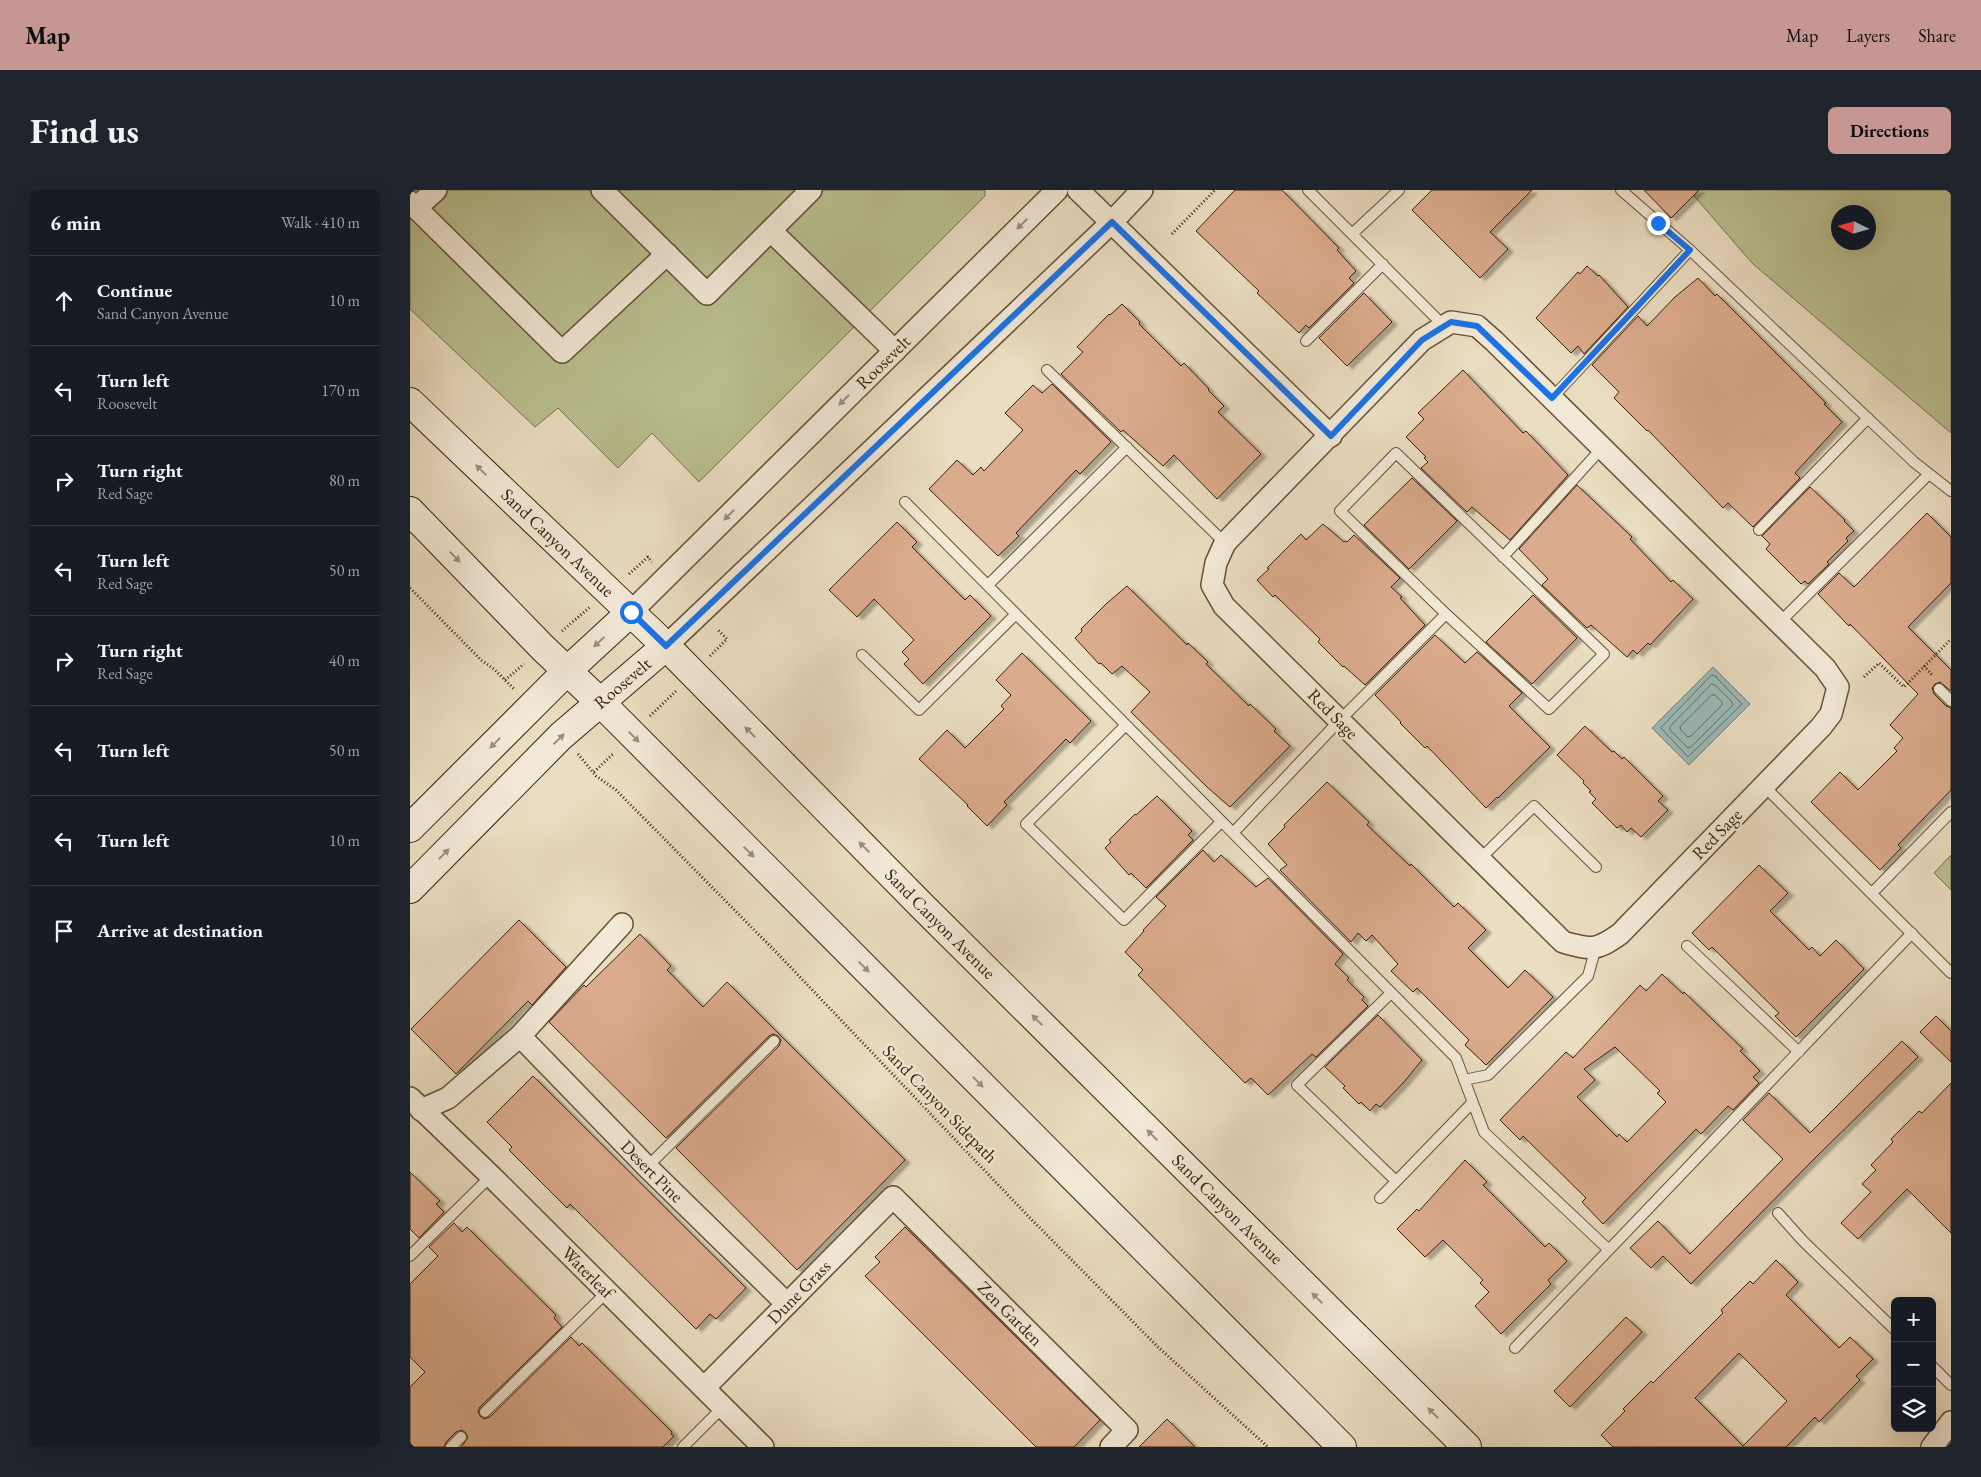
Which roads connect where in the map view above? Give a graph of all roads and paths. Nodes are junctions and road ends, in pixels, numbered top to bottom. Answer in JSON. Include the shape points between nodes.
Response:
{"nodes":[{"id":1,"x":436,"y":190,"type":"edge"},
{"id":2,"x":602,"y":190,"type":"edge"},
{"id":3,"x":812,"y":190,"type":"edge"},
{"id":4,"x":1056,"y":190,"type":"edge"},
{"id":5,"x":1078,"y":190,"type":"edge"},
{"id":6,"x":1142,"y":190,"type":"edge"},
{"id":7,"x":1215,"y":190,"type":"edge"},
{"id":8,"x":1308,"y":190,"type":"edge"},
{"id":9,"x":1399,"y":190,"type":"edge"},
{"id":10,"x":1622,"y":190,"type":"edge"},
{"id":11,"x":413,"y":205,"type":"edge"},
{"id":12,"x":1112,"y":222,"type":"junction"},
{"id":13,"x":770,"y":231,"type":"junction"},
{"id":14,"x":1353,"y":233,"type":"junction"},
{"id":15,"x":1172,"y":234,"type":"dead end"},
{"id":16,"x":1690,"y":250,"type":"junction"},
{"id":17,"x":667,"y":254,"type":"junction"},
{"id":18,"x":1383,"y":264,"type":"junction"},
{"id":19,"x":1444,"y":326,"type":"junction"},
{"id":20,"x":1306,"y":341,"type":"dead end"},
{"id":21,"x":895,"y":351,"type":"junction"},
{"id":22,"x":1047,"y":370,"type":"dead end"},
{"id":23,"x":1552,"y":398,"type":"junction"},
{"id":24,"x":410,"y":402,"type":"edge"},
{"id":25,"x":1868,"y":418,"type":"junction"},
{"id":26,"x":1331,"y":436,"type":"junction"},
{"id":27,"x":1127,"y":447,"type":"junction"},
{"id":28,"x":1602,"y":448,"type":"junction"},
{"id":29,"x":1929,"y":474,"type":"junction"},
{"id":30,"x":1951,"y":491,"type":"edge"},
{"id":31,"x":905,"y":502,"type":"dead end"},
{"id":32,"x":410,"y":511,"type":"edge"},
{"id":33,"x":1759,"y":530,"type":"dead end"},
{"id":34,"x":1225,"y":543,"type":"junction"},
{"id":35,"x":1503,"y":556,"type":"junction"},
{"id":36,"x":988,"y":585,"type":"junction"},
{"id":37,"x":410,"y":588,"type":"edge"},
{"id":38,"x":631,"y":612,"type":"junction"},
{"id":39,"x":1016,"y":614,"type":"junction"},
{"id":40,"x":1446,"y":614,"type":"junction"},
{"id":41,"x":1779,"y":623,"type":"junction"},
{"id":42,"x":1951,"y":639,"type":"edge"},
{"id":43,"x":666,"y":646,"type":"junction"},
{"id":44,"x":862,"y":655,"type":"dead end"},
{"id":45,"x":567,"y":671,"type":"junction"},
{"id":46,"x":1864,"y":677,"type":"dead end"},
{"id":47,"x":505,"y":680,"type":"dead end"},
{"id":48,"x":1939,"y":689,"type":"dead end"},
{"id":49,"x":1951,"y":701,"type":"edge"},
{"id":50,"x":600,"y":702,"type":"junction"},
{"id":51,"x":1340,"y":720,"type":"junction"},
{"id":52,"x":1126,"y":725,"type":"junction"},
{"id":53,"x":596,"y":776,"type":"dead end"},
{"id":54,"x":1764,"y":786,"type":"junction"},
{"id":55,"x":1951,"y":812,"type":"edge"},
{"id":56,"x":1222,"y":822,"type":"junction"},
{"id":57,"x":410,"y":828,"type":"edge"},
{"id":58,"x":1233,"y":833,"type":"junction"},
{"id":59,"x":1480,"y":859,"type":"junction"},
{"id":60,"x":1596,"y":867,"type":"dead end"},
{"id":61,"x":410,"y":889,"type":"edge"},
{"id":62,"x":1872,"y":893,"type":"junction"},
{"id":63,"x":622,"y":924,"type":"dead end"},
{"id":64,"x":1912,"y":933,"type":"junction"},
{"id":65,"x":1687,"y":946,"type":"dead end"},
{"id":66,"x":1596,"y":947,"type":"junction"},
{"id":67,"x":1951,"y":973,"type":"edge"},
{"id":68,"x":1391,"y":992,"type":"junction"},
{"id":69,"x":520,"y":1036,"type":"junction"},
{"id":70,"x":774,"y":1041,"type":"dead end"},
{"id":71,"x":1799,"y":1052,"type":"junction"},
{"id":72,"x":1464,"y":1080,"type":"junction"},
{"id":73,"x":1472,"y":1103,"type":"junction"},
{"id":74,"x":416,"y":1107,"type":"edge"},
{"id":75,"x":647,"y":1167,"type":"junction"},
{"id":76,"x":491,"y":1176,"type":"junction"},
{"id":77,"x":1396,"y":1181,"type":"junction"},
{"id":78,"x":893,"y":1197,"type":"joint"},
{"id":79,"x":1380,"y":1198,"type":"dead end"},
{"id":80,"x":1778,"y":1214,"type":"dead end"},
{"id":81,"x":1609,"y":1250,"type":"junction"},
{"id":82,"x":410,"y":1256,"type":"edge"},
{"id":83,"x":607,"y":1292,"type":"junction"},
{"id":84,"x":787,"y":1304,"type":"junction"},
{"id":85,"x":1891,"y":1326,"type":"edge"},
{"id":86,"x":1515,"y":1348,"type":"dead end"},
{"id":87,"x":1936,"y":1370,"type":"edge"},
{"id":88,"x":1951,"y":1384,"type":"edge"},
{"id":89,"x":704,"y":1388,"type":"junction"},
{"id":90,"x":723,"y":1407,"type":"junction"},
{"id":91,"x":485,"y":1412,"type":"dead end"},
{"id":92,"x":1951,"y":1422,"type":"edge"},
{"id":93,"x":460,"y":1437,"type":"dead end"},
{"id":94,"x":451,"y":1447,"type":"edge"},
{"id":95,"x":683,"y":1447,"type":"edge"},
{"id":96,"x":763,"y":1447,"type":"edge"},
{"id":97,"x":1111,"y":1447,"type":"edge"},
{"id":98,"x":1268,"y":1447,"type":"edge"},
{"id":99,"x":1342,"y":1447,"type":"edge"},
{"id":100,"x":1467,"y":1447,"type":"edge"},
{"id":101,"x":1932,"y":1447,"type":"edge"}],
"edges":[{"from":1,"to":11,"type":"street"},
{"from":2,"to":17,"type":"street"},
{"from":3,"to":13,"type":"street"},
{"from":4,"to":21,"type":"street","name":"Roosevelt","one_way":true},
{"from":5,"to":12,"type":"street"},
{"from":6,"to":12,"type":"street","name":"Roosevelt"},
{"from":7,"to":15,"type":"path"},
{"from":8,"to":14,"type":"lane"},
{"from":9,"to":14,"type":"lane"},
{"from":10,"to":16,"type":"lane"},
{"from":11,"to":17,"type":"street","via":[[562,352]]},
{"from":12,"to":26,"type":"street"},
{"from":12,"to":43,"type":"street","name":"Roosevelt"},
{"from":13,"to":17,"type":"street","via":[[707,294]]},
{"from":13,"to":21,"type":"street"},
{"from":14,"to":18,"type":"lane"},
{"from":16,"to":23,"type":"lane"},
{"from":16,"to":25,"type":"lane"},
{"from":18,"to":19,"type":"lane"},
{"from":18,"to":20,"type":"lane"},
{"from":19,"to":23,"type":"street","name":"Red Sage","via":[[1451,322],[1477,326]]},
{"from":19,"to":26,"type":"street","name":"Red Sage","via":[[1422,340]]},
{"from":21,"to":38,"type":"street","name":"Roosevelt","one_way":true},
{"from":22,"to":27,"type":"lane"},
{"from":23,"to":28,"type":"street","name":"Red Sage"},
{"from":38,"to":24,"type":"main road","name":"Sand Canyon Avenue","one_way":true},
{"from":25,"to":29,"type":"lane"},
{"from":25,"to":33,"type":"lane"},
{"from":26,"to":34,"type":"street","name":"Red Sage"},
{"from":27,"to":34,"type":"lane"},
{"from":27,"to":36,"type":"lane"},
{"from":28,"to":35,"type":"lane"},
{"from":28,"to":41,"type":"street","name":"Red Sage"},
{"from":29,"to":30,"type":"lane"},
{"from":29,"to":41,"type":"lane"},
{"from":31,"to":36,"type":"lane"},
{"from":32,"to":45,"type":"main road","one_way":true},
{"from":34,"to":51,"type":"street","name":"Red Sage","via":[[1212,585],[1224,606]]},
{"from":35,"to":40,"type":"lane","via":[[1604,654],[1549,709]]},
{"from":35,"to":40,"type":"lane","via":[[1396,453],[1340,511]]},
{"from":36,"to":39,"type":"lane"},
{"from":37,"to":47,"type":"path"},
{"from":38,"to":43,"type":"main road","name":"Sand Canyon Avenue"},
{"from":38,"to":45,"type":"main road","name":"Roosevelt","one_way":true},
{"from":39,"to":44,"type":"lane","via":[[918,710]]},
{"from":39,"to":52,"type":"lane"},
{"from":40,"to":51,"type":"lane"},
{"from":41,"to":54,"type":"street","name":"Red Sage","via":[[1825,668],[1838,688],[1831,714]]},
{"from":42,"to":46,"type":"path","via":[[1904,687],[1879,663]]},
{"from":43,"to":50,"type":"main road","name":"Roosevelt"},
{"from":100,"to":43,"type":"main road","name":"Sand Canyon Avenue","one_way":true,"via":[[930,914]]},
{"from":45,"to":50,"type":"main road"},
{"from":45,"to":57,"type":"main road","name":"Roosevelt","one_way":true},
{"from":48,"to":49,"type":"lane"},
{"from":61,"to":50,"type":"main road","name":"Roosevelt","one_way":true,"via":[[561,736]]},
{"from":50,"to":99,"type":"main road","one_way":true},
{"from":51,"to":58,"type":"lane"},
{"from":51,"to":59,"type":"street","name":"Red Sage"},
{"from":52,"to":56,"type":"lane"},
{"from":52,"to":56,"type":"lane","via":[[1026,824],[1124,920]]},
{"from":53,"to":98,"type":"path","name":"Sand Canyon Sidepath","via":[[616,790],[777,953],[1158,1347]]},
{"from":54,"to":62,"type":"lane"},
{"from":54,"to":66,"type":"street","name":"Red Sage","via":[[1620,934]]},
{"from":55,"to":62,"type":"lane"},
{"from":56,"to":58,"type":"lane"},
{"from":58,"to":68,"type":"lane"},
{"from":59,"to":60,"type":"lane","via":[[1534,806]]},
{"from":59,"to":66,"type":"street","name":"Red Sage","via":[[1563,942]]},
{"from":62,"to":64,"type":"lane"},
{"from":63,"to":69,"type":"street"},
{"from":64,"to":67,"type":"lane"},
{"from":64,"to":71,"type":"lane"},
{"from":65,"to":71,"type":"lane"},
{"from":66,"to":72,"type":"lane","via":[[1588,976],[1488,1075]]},
{"from":68,"to":72,"type":"lane","via":[[1456,1058]]},
{"from":68,"to":77,"type":"lane","via":[[1297,1085]]},
{"from":69,"to":74,"type":"street","via":[[448,1098]]},
{"from":69,"to":75,"type":"street","name":"Desert Pine"},
{"from":70,"to":75,"type":"lane"},
{"from":71,"to":81,"type":"lane"},
{"from":72,"to":73,"type":"lane"},
{"from":73,"to":77,"type":"lane"},
{"from":73,"to":81,"type":"lane","via":[[1484,1132]]},
{"from":74,"to":76,"type":"street","name":"Waterleaf"},
{"from":75,"to":84,"type":"street","name":"Desert Pine"},
{"from":76,"to":82,"type":"lane"},
{"from":76,"to":83,"type":"street","name":"Waterleaf"},
{"from":77,"to":79,"type":"lane"},
{"from":78,"to":84,"type":"street","name":"Dune Grass"},
{"from":78,"to":97,"type":"street","name":"Zen Garden","via":[[1128,1430]]},
{"from":80,"to":85,"type":"lane"},
{"from":81,"to":86,"type":"lane"},
{"from":83,"to":89,"type":"street","name":"Waterleaf"},
{"from":83,"to":91,"type":"lane"},
{"from":84,"to":89,"type":"street","name":"Dune Grass"},
{"from":87,"to":88,"type":"lane"},
{"from":89,"to":90,"type":"street","name":"Waterleaf"},
{"from":90,"to":95,"type":"lane"},
{"from":90,"to":96,"type":"street","name":"Waterleaf"},
{"from":92,"to":101,"type":"street"},
{"from":93,"to":94,"type":"lane"}]}
